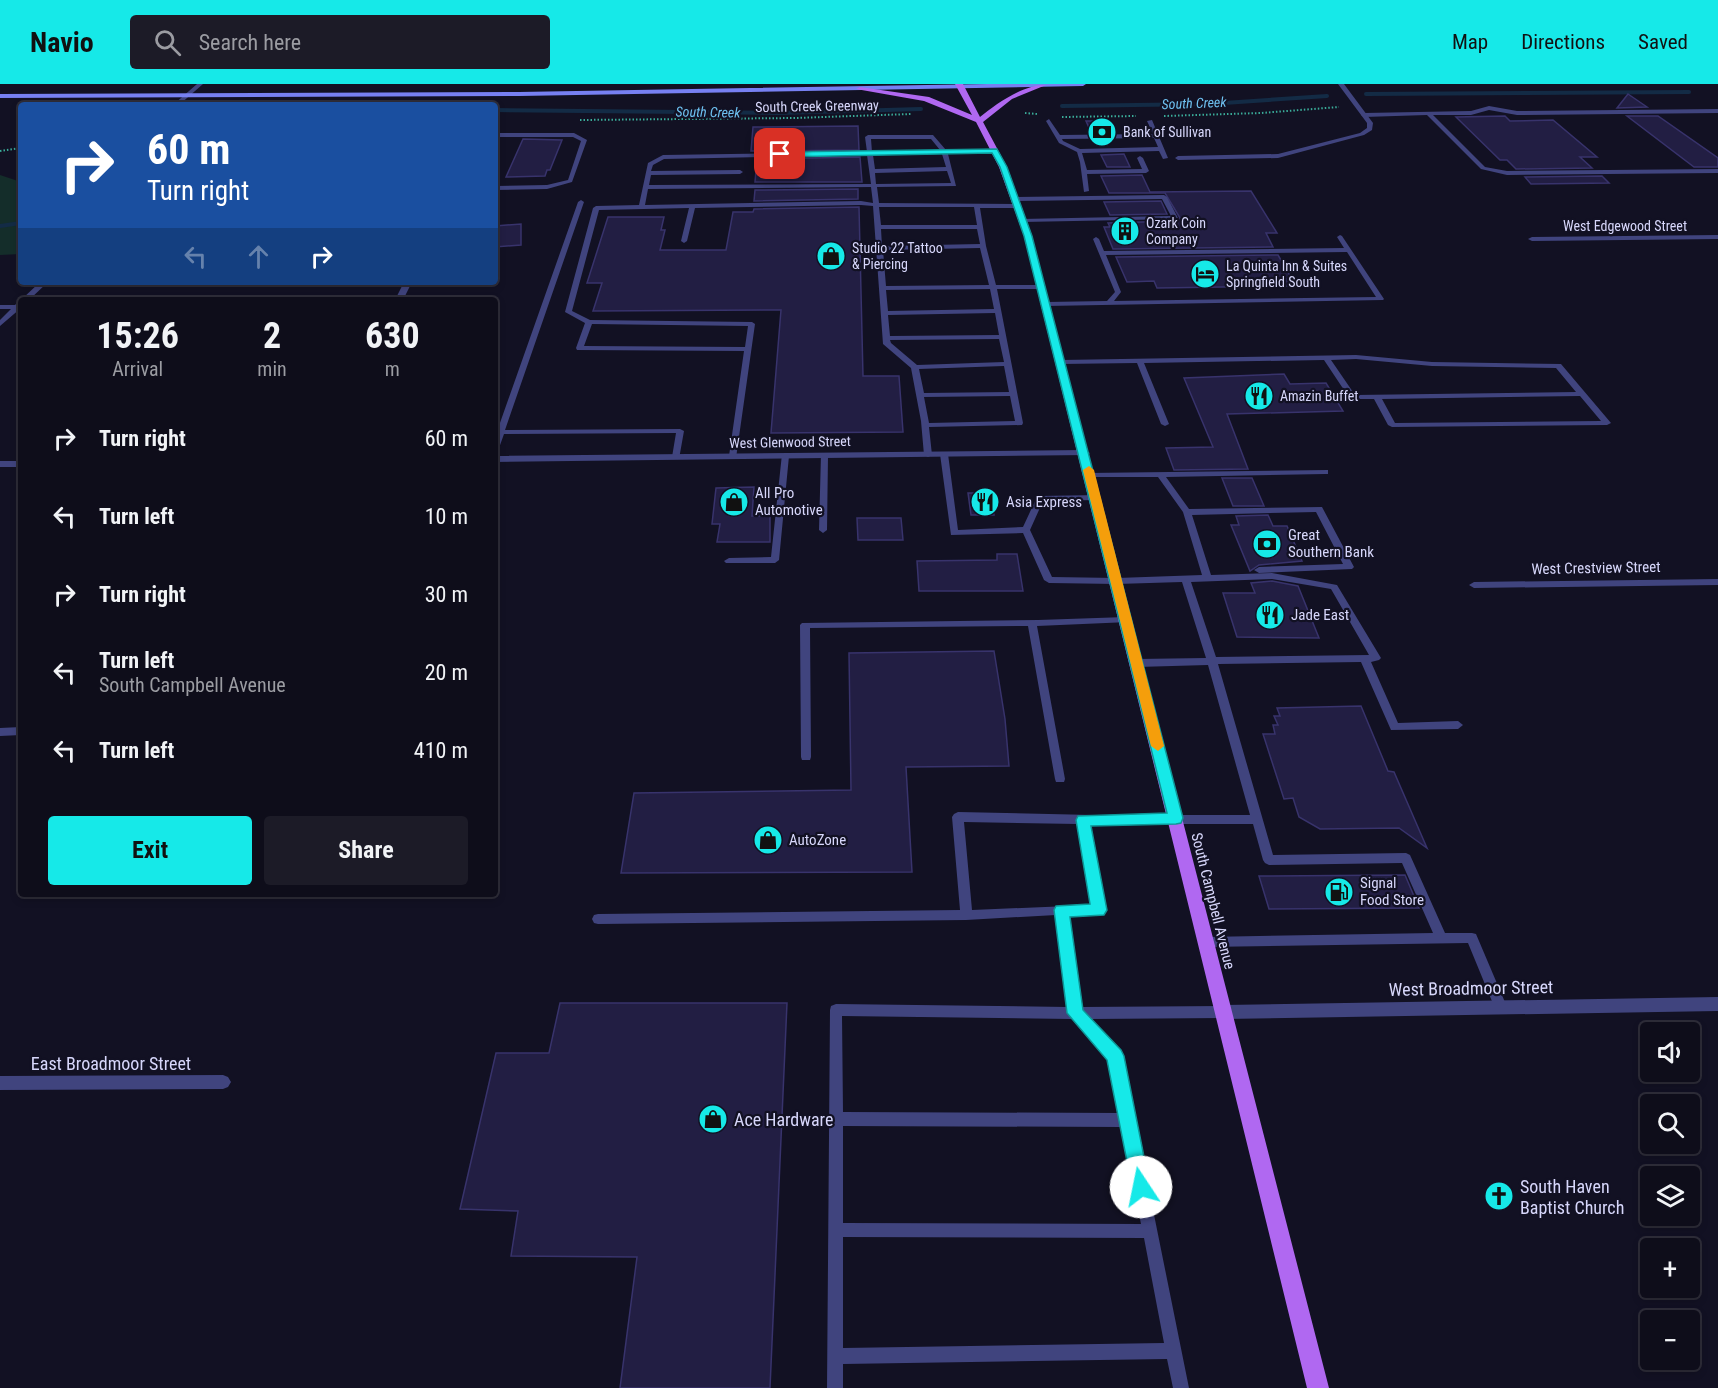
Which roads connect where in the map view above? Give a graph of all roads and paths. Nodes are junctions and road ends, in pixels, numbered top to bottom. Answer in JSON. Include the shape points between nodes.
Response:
{"nodes":[{"id":1,"x":200,"y":84,"type":"edge"},
{"id":2,"x":885,"y":84,"type":"edge"},
{"id":3,"x":1083,"y":84,"type":"edge"},
{"id":4,"x":1038,"y":85,"type":"edge"},
{"id":5,"x":960,"y":86,"type":"edge"},
{"id":6,"x":729,"y":87,"type":"edge"},
{"id":7,"x":1342,"y":87,"type":"edge"},
{"id":8,"x":860,"y":88,"type":"junction"},
{"id":9,"x":0,"y":96,"type":"edge"},
{"id":10,"x":186,"y":96,"type":"junction"},
{"id":11,"x":179,"y":102,"type":"edge"},
{"id":12,"x":1717,"y":111,"type":"edge"},
{"id":13,"x":914,"y":114,"type":"dead end"},
{"id":14,"x":1429,"y":114,"type":"junction"},
{"id":15,"x":1364,"y":115,"type":"junction"},
{"id":16,"x":576,"y":120,"type":"dead end"},
{"id":17,"x":978,"y":121,"type":"junction"},
{"id":18,"x":1049,"y":121,"type":"dead end"},
{"id":19,"x":1150,"y":121,"type":"dead end"},
{"id":20,"x":498,"y":135,"type":"edge"},
{"id":21,"x":1156,"y":136,"type":"junction"},
{"id":22,"x":1059,"y":137,"type":"junction"},
{"id":23,"x":18,"y":148,"type":"edge"},
{"id":24,"x":1162,"y":149,"type":"junction"},
{"id":25,"x":0,"y":151,"type":"edge"},
{"id":26,"x":995,"y":151,"type":"junction"},
{"id":27,"x":1079,"y":151,"type":"junction"},
{"id":28,"x":945,"y":153,"type":"junction"},
{"id":29,"x":870,"y":154,"type":"junction"},
{"id":30,"x":1166,"y":158,"type":"dead end"},
{"id":31,"x":1178,"y":158,"type":"dead end"},
{"id":32,"x":1140,"y":159,"type":"dead end"},
{"id":33,"x":950,"y":169,"type":"junction"},
{"id":34,"x":872,"y":171,"type":"junction"},
{"id":35,"x":1718,"y":171,"type":"edge"},
{"id":36,"x":740,"y":172,"type":"dead end"},
{"id":37,"x":1084,"y":172,"type":"junction"},
{"id":38,"x":648,"y":173,"type":"junction"},
{"id":39,"x":874,"y":186,"type":"junction"},
{"id":40,"x":646,"y":187,"type":"junction"},
{"id":41,"x":498,"y":188,"type":"edge"},
{"id":42,"x":1086,"y":191,"type":"dead end"},
{"id":43,"x":581,"y":202,"type":"dead end"},
{"id":44,"x":692,"y":206,"type":"junction"},
{"id":45,"x":876,"y":206,"type":"junction"},
{"id":46,"x":977,"y":206,"type":"junction"},
{"id":47,"x":642,"y":207,"type":"junction"},
{"id":48,"x":1018,"y":208,"type":"junction"},
{"id":49,"x":878,"y":227,"type":"junction"},
{"id":50,"x":980,"y":227,"type":"junction"},
{"id":51,"x":1340,"y":237,"type":"dead end"},
{"id":52,"x":1718,"y":237,"type":"edge"},
{"id":53,"x":1096,"y":239,"type":"dead end"},
{"id":54,"x":1532,"y":239,"type":"dead end"},
{"id":55,"x":684,"y":241,"type":"dead end"},
{"id":56,"x":983,"y":246,"type":"junction"},
{"id":57,"x":879,"y":248,"type":"junction"},
{"id":58,"x":1348,"y":250,"type":"junction"},
{"id":59,"x":1102,"y":253,"type":"junction"},
{"id":60,"x":561,"y":261,"type":"junction"},
{"id":61,"x":580,"y":261,"type":"junction"},
{"id":62,"x":41,"y":285,"type":"edge"},
{"id":63,"x":993,"y":287,"type":"junction"},
{"id":64,"x":1042,"y":287,"type":"junction"},
{"id":65,"x":882,"y":288,"type":"junction"},
{"id":66,"x":28,"y":297,"type":"edge"},
{"id":67,"x":1109,"y":303,"type":"junction"},
{"id":68,"x":1046,"y":304,"type":"junction"},
{"id":69,"x":18,"y":306,"type":"edge"},
{"id":70,"x":0,"y":307,"type":"edge"},
{"id":71,"x":18,"y":308,"type":"edge"},
{"id":72,"x":998,"y":311,"type":"junction"},
{"id":73,"x":885,"y":313,"type":"junction"},
{"id":74,"x":589,"y":322,"type":"junction"},
{"id":75,"x":0,"y":324,"type":"edge"},
{"id":76,"x":1003,"y":337,"type":"junction"},
{"id":77,"x":887,"y":338,"type":"junction"},
{"id":78,"x":749,"y":349,"type":"junction"},
{"id":79,"x":1326,"y":358,"type":"junction"},
{"id":80,"x":1140,"y":361,"type":"junction"},
{"id":81,"x":1061,"y":362,"type":"junction"},
{"id":82,"x":1008,"y":364,"type":"junction"},
{"id":83,"x":915,"y":367,"type":"junction"},
{"id":84,"x":1014,"y":393,"type":"junction"},
{"id":85,"x":1582,"y":394,"type":"junction"},
{"id":86,"x":920,"y":395,"type":"junction"},
{"id":87,"x":1377,"y":397,"type":"junction"},
{"id":88,"x":1165,"y":424,"type":"dead end"},
{"id":89,"x":925,"y":425,"type":"junction"},
{"id":90,"x":501,"y":432,"type":"junction"},
{"id":91,"x":498,"y":440,"type":"edge"},
{"id":92,"x":1084,"y":453,"type":"junction"},
{"id":93,"x":944,"y":454,"type":"junction"},
{"id":94,"x":928,"y":455,"type":"junction"},
{"id":95,"x":733,"y":456,"type":"junction"},
{"id":96,"x":785,"y":456,"type":"junction"},
{"id":97,"x":824,"y":456,"type":"junction"},
{"id":98,"x":676,"y":457,"type":"junction"},
{"id":99,"x":498,"y":459,"type":"edge"},
{"id":100,"x":0,"y":464,"type":"edge"},
{"id":101,"x":18,"y":464,"type":"edge"},
{"id":102,"x":1324,"y":472,"type":"dead end"},
{"id":103,"x":1090,"y":475,"type":"junction"},
{"id":104,"x":1160,"y":475,"type":"junction"},
{"id":105,"x":1096,"y":497,"type":"junction"},
{"id":106,"x":1187,"y":512,"type":"junction"},
{"id":107,"x":823,"y":530,"type":"dead end"},
{"id":108,"x":1026,"y":530,"type":"junction"},
{"id":109,"x":729,"y":561,"type":"dead end"},
{"id":110,"x":1207,"y":578,"type":"junction"},
{"id":111,"x":1231,"y":578,"type":"junction"},
{"id":112,"x":1186,"y":579,"type":"junction"},
{"id":113,"x":1117,"y":581,"type":"junction"},
{"id":114,"x":1718,"y":582,"type":"edge"},
{"id":115,"x":1474,"y":585,"type":"dead end"},
{"id":116,"x":1126,"y":620,"type":"junction"},
{"id":117,"x":1032,"y":623,"type":"junction"},
{"id":118,"x":1364,"y":658,"type":"junction"},
{"id":119,"x":1212,"y":661,"type":"junction"},
{"id":120,"x":1137,"y":663,"type":"junction"},
{"id":121,"x":1458,"y":725,"type":"dead end"},
{"id":122,"x":18,"y":731,"type":"edge"},
{"id":123,"x":0,"y":732,"type":"edge"},
{"id":124,"x":806,"y":757,"type":"dead end"},
{"id":125,"x":1060,"y":779,"type":"dead end"},
{"id":126,"x":1176,"y":818,"type":"junction"},
{"id":127,"x":1257,"y":819,"type":"junction"},
{"id":128,"x":1083,"y":820,"type":"junction"},
{"id":129,"x":1062,"y":910,"type":"junction"},
{"id":130,"x":966,"y":915,"type":"junction"},
{"id":131,"x":598,"y":919,"type":"dead end"},
{"id":132,"x":1441,"y":938,"type":"junction"},
{"id":133,"x":1206,"y":942,"type":"junction"},
{"id":134,"x":1718,"y":1004,"type":"edge"},
{"id":135,"x":1501,"y":1007,"type":"junction"},
{"id":136,"x":1224,"y":1012,"type":"junction"},
{"id":137,"x":1075,"y":1013,"type":"junction"},
{"id":138,"x":223,"y":1082,"type":"dead end"},
{"id":139,"x":0,"y":1083,"type":"edge"},
{"id":140,"x":835,"y":1119,"type":"junction"},
{"id":141,"x":1128,"y":1120,"type":"junction"},
{"id":142,"x":835,"y":1230,"type":"junction"},
{"id":143,"x":1150,"y":1231,"type":"junction"},
{"id":144,"x":1174,"y":1351,"type":"junction"},
{"id":145,"x":835,"y":1356,"type":"junction"},
{"id":146,"x":835,"y":1388,"type":"edge"},
{"id":147,"x":1181,"y":1388,"type":"edge"},
{"id":148,"x":1318,"y":1388,"type":"edge"}],
"edges":[{"from":1,"to":10,"type":"street"},
{"from":2,"to":8,"type":"main road"},
{"from":3,"to":4,"type":"main road"},
{"from":4,"to":5,"type":"main road"},
{"from":4,"to":17,"type":"main road","via":[[1009,97]]},
{"from":5,"to":8,"type":"main road"},
{"from":5,"to":17,"type":"main road","name":"South Campbell Avenue"},
{"from":6,"to":8,"type":"main road"},
{"from":6,"to":10,"type":"main road"},
{"from":7,"to":15,"type":"street"},
{"from":8,"to":17,"type":"main road","via":[[926,99]]},
{"from":9,"to":10,"type":"main road"},
{"from":10,"to":11,"type":"street"},
{"from":12,"to":14,"type":"lane"},
{"from":13,"to":16,"type":"path","name":"South Creek Greenway"},
{"from":14,"to":15,"type":"lane"},
{"from":14,"to":35,"type":"lane","via":[[1484,168],[1507,173]]},
{"from":15,"to":31,"type":"street","via":[[1371,126],[1362,134],[1286,154]]},
{"from":17,"to":26,"type":"main road","name":"South Campbell Avenue"},
{"from":18,"to":22,"type":"lane"},
{"from":19,"to":21,"type":"lane"},
{"from":20,"to":41,"type":"lane","via":[[573,135],[584,140],[570,181],[547,187]]},
{"from":21,"to":22,"type":"lane"},
{"from":21,"to":24,"type":"lane"},
{"from":22,"to":27,"type":"lane"},
{"from":23,"to":25,"type":"path"},
{"from":24,"to":27,"type":"lane"},
{"from":24,"to":30,"type":"lane"},
{"from":26,"to":28,"type":"lane"},
{"from":26,"to":48,"type":"main road","name":"South Campbell Avenue"},
{"from":27,"to":37,"type":"lane"},
{"from":28,"to":29,"type":"lane"},
{"from":28,"to":29,"type":"lane","via":[[933,137],[868,137]]},
{"from":28,"to":33,"type":"lane"},
{"from":29,"to":34,"type":"lane"},
{"from":29,"to":38,"type":"lane","via":[[663,157],[650,164]]},
{"from":32,"to":37,"type":"lane","via":[[1146,171]]},
{"from":33,"to":34,"type":"lane"},
{"from":33,"to":39,"type":"lane","via":[[954,185]]},
{"from":34,"to":39,"type":"lane"},
{"from":36,"to":38,"type":"lane"},
{"from":37,"to":42,"type":"lane"},
{"from":38,"to":40,"type":"lane"},
{"from":39,"to":40,"type":"lane"},
{"from":39,"to":45,"type":"lane"},
{"from":40,"to":47,"type":"lane"},
{"from":43,"to":60,"type":"lane"},
{"from":44,"to":45,"type":"lane"},
{"from":44,"to":47,"type":"lane"},
{"from":44,"to":55,"type":"lane"},
{"from":45,"to":46,"type":"lane"},
{"from":45,"to":49,"type":"lane"},
{"from":46,"to":48,"type":"lane"},
{"from":46,"to":50,"type":"lane"},
{"from":47,"to":61,"type":"lane","via":[[596,208]]},
{"from":48,"to":48,"type":"lane","via":[[1175,218],[1164,197]]},
{"from":48,"to":64,"type":"main road","name":"South Campbell Avenue"},
{"from":49,"to":50,"type":"lane"},
{"from":49,"to":57,"type":"lane"},
{"from":50,"to":56,"type":"lane"},
{"from":51,"to":58,"type":"lane"},
{"from":52,"to":54,"type":"street","name":"West Edgewood Street"},
{"from":53,"to":59,"type":"lane"},
{"from":56,"to":57,"type":"lane"},
{"from":56,"to":63,"type":"lane"},
{"from":57,"to":65,"type":"lane"},
{"from":58,"to":59,"type":"lane"},
{"from":58,"to":67,"type":"lane","via":[[1381,299]]},
{"from":59,"to":67,"type":"lane","via":[[1118,292]]},
{"from":60,"to":61,"type":"lane"},
{"from":60,"to":90,"type":"lane"},
{"from":61,"to":74,"type":"lane","via":[[568,312]]},
{"from":62,"to":66,"type":"street"},
{"from":63,"to":64,"type":"lane"},
{"from":63,"to":65,"type":"lane"},
{"from":63,"to":72,"type":"lane"},
{"from":64,"to":68,"type":"main road","name":"South Campbell Avenue"},
{"from":65,"to":73,"type":"lane"},
{"from":67,"to":68,"type":"lane"},
{"from":68,"to":81,"type":"main road","name":"South Campbell Avenue"},
{"from":69,"to":70,"type":"street"},
{"from":71,"to":75,"type":"street"},
{"from":72,"to":73,"type":"lane"},
{"from":72,"to":76,"type":"lane"},
{"from":73,"to":77,"type":"lane"},
{"from":74,"to":78,"type":"lane","via":[[752,324]]},
{"from":74,"to":78,"type":"lane","via":[[580,348]]},
{"from":76,"to":77,"type":"lane"},
{"from":76,"to":82,"type":"lane"},
{"from":77,"to":83,"type":"lane","via":[[887,344]]},
{"from":78,"to":95,"type":"lane"},
{"from":79,"to":80,"type":"lane"},
{"from":79,"to":85,"type":"lane","via":[[1558,366]]},
{"from":79,"to":87,"type":"lane","via":[[1353,397]]},
{"from":80,"to":81,"type":"lane"},
{"from":80,"to":88,"type":"lane"},
{"from":81,"to":92,"type":"main road","name":"South Campbell Avenue"},
{"from":82,"to":83,"type":"lane"},
{"from":82,"to":84,"type":"lane"},
{"from":83,"to":86,"type":"lane"},
{"from":84,"to":86,"type":"lane"},
{"from":84,"to":89,"type":"lane","via":[[1019,423]]},
{"from":85,"to":87,"type":"lane"},
{"from":85,"to":87,"type":"lane","via":[[1607,423],[1392,425]]},
{"from":86,"to":89,"type":"lane"},
{"from":89,"to":94,"type":"lane"},
{"from":90,"to":91,"type":"lane"},
{"from":90,"to":98,"type":"lane","via":[[680,430]]},
{"from":92,"to":93,"type":"street","name":"West Glenwood Street"},
{"from":92,"to":103,"type":"main road","name":"South Campbell Avenue"},
{"from":93,"to":94,"type":"street","name":"West Glenwood Street"},
{"from":93,"to":108,"type":"lane","via":[[954,533]]},
{"from":94,"to":97,"type":"street","name":"West Glenwood Street"},
{"from":95,"to":96,"type":"street","name":"West Glenwood Street"},
{"from":95,"to":98,"type":"street","name":"West Glenwood Street"},
{"from":96,"to":97,"type":"street","name":"West Glenwood Street"},
{"from":96,"to":109,"type":"lane","via":[[775,560]]},
{"from":97,"to":107,"type":"lane"},
{"from":98,"to":99,"type":"street","name":"West Glenwood Street"},
{"from":100,"to":101,"type":"street"},
{"from":102,"to":104,"type":"lane"},
{"from":103,"to":104,"type":"lane"},
{"from":103,"to":105,"type":"main road","name":"South Campbell Avenue"},
{"from":104,"to":106,"type":"lane"},
{"from":105,"to":108,"type":"lane","via":[[1040,499]]},
{"from":105,"to":113,"type":"main road","name":"South Campbell Avenue"},
{"from":106,"to":110,"type":"lane"},
{"from":106,"to":111,"type":"lane","via":[[1319,509],[1349,567],[1245,570]]},
{"from":108,"to":113,"type":"lane","via":[[1049,580]]},
{"from":110,"to":111,"type":"lane"},
{"from":110,"to":112,"type":"lane"},
{"from":111,"to":118,"type":"lane","via":[[1272,576],[1334,587],[1376,658]]},
{"from":112,"to":113,"type":"lane"},
{"from":112,"to":119,"type":"lane"},
{"from":113,"to":116,"type":"main road","name":"South Campbell Avenue"},
{"from":114,"to":115,"type":"street","name":"West Crestview Street"},
{"from":116,"to":117,"type":"lane"},
{"from":116,"to":120,"type":"main road","name":"South Campbell Avenue"},
{"from":117,"to":124,"type":"lane","via":[[805,625]]},
{"from":117,"to":125,"type":"lane"},
{"from":118,"to":119,"type":"lane"},
{"from":118,"to":121,"type":"lane","via":[[1395,727]]},
{"from":119,"to":120,"type":"lane"},
{"from":119,"to":127,"type":"lane"},
{"from":120,"to":126,"type":"main road","name":"South Campbell Avenue"},
{"from":122,"to":123,"type":"street"},
{"from":126,"to":127,"type":"lane"},
{"from":126,"to":128,"type":"lane"},
{"from":126,"to":133,"type":"main road","name":"South Campbell Avenue"},
{"from":127,"to":132,"type":"lane","via":[[1269,860],[1406,858]]},
{"from":128,"to":129,"type":"lane","via":[[1099,910]]},
{"from":128,"to":130,"type":"lane","via":[[958,817]]},
{"from":129,"to":130,"type":"lane"},
{"from":129,"to":137,"type":"lane"},
{"from":130,"to":131,"type":"lane"},
{"from":132,"to":133,"type":"lane"},
{"from":132,"to":135,"type":"lane","via":[[1472,938]]},
{"from":133,"to":136,"type":"main road","name":"South Campbell Avenue"},
{"from":134,"to":135,"type":"street","name":"West Broadmoor Street"},
{"from":135,"to":136,"type":"street","name":"West Broadmoor Street"},
{"from":136,"to":137,"type":"lane"},
{"from":136,"to":148,"type":"main road","name":"South Campbell Avenue"},
{"from":137,"to":140,"type":"lane","via":[[836,1010]]},
{"from":137,"to":141,"type":"lane","via":[[1115,1056]]},
{"from":138,"to":139,"type":"street","name":"East Broadmoor Street"},
{"from":140,"to":141,"type":"lane"},
{"from":140,"to":142,"type":"lane"},
{"from":141,"to":143,"type":"lane"},
{"from":142,"to":143,"type":"lane"},
{"from":142,"to":145,"type":"lane"},
{"from":143,"to":144,"type":"lane"},
{"from":144,"to":145,"type":"lane"},
{"from":144,"to":147,"type":"lane"},
{"from":145,"to":146,"type":"lane"}]}
